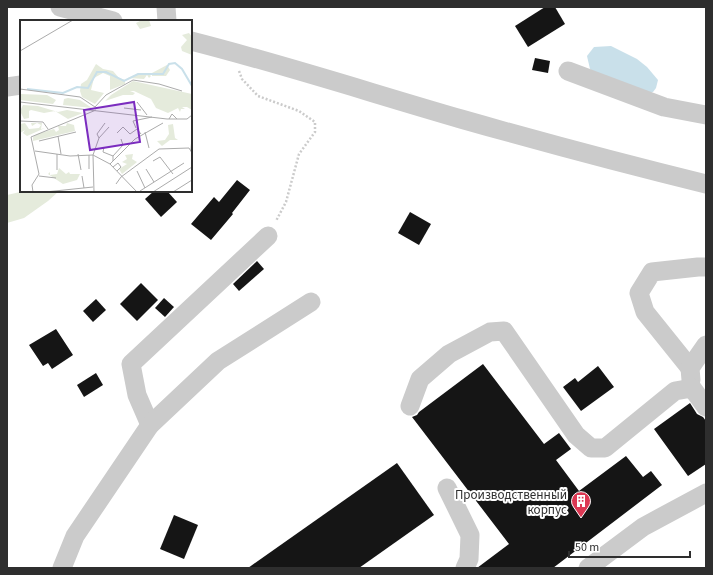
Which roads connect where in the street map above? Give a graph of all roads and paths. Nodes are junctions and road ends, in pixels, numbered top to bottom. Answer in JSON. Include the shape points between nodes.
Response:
{"nodes":[{"id":1,"x":60,"y":7,"type":"edge"},
{"id":2,"x":166,"y":7,"type":"edge"},
{"id":3,"x":109,"y":20,"type":"edge"},
{"id":4,"x":167,"y":20,"type":"edge"},
{"id":5,"x":192,"y":41,"type":"edge"},
{"id":6,"x":232,"y":52,"type":"junction"},
{"id":7,"x":568,"y":71,"type":"dead end"},
{"id":8,"x":20,"y":85,"type":"edge"},
{"id":9,"x":7,"y":86,"type":"edge"},
{"id":10,"x":706,"y":115,"type":"edge"},
{"id":11,"x":706,"y":184,"type":"edge"},
{"id":12,"x":268,"y":236,"type":"joint"},
{"id":13,"x":706,"y":267,"type":"edge"},
{"id":14,"x":311,"y":302,"type":"dead end"},
{"id":15,"x":706,"y":344,"type":"edge"},
{"id":16,"x":690,"y":368,"type":"junction"},
{"id":17,"x":692,"y":388,"type":"junction"},
{"id":18,"x":410,"y":406,"type":"dead end"},
{"id":19,"x":706,"y":407,"type":"edge"},
{"id":20,"x":150,"y":425,"type":"junction"},
{"id":21,"x":447,"y":488,"type":"dead end"},
{"id":22,"x":706,"y":493,"type":"edge"},
{"id":23,"x":62,"y":568,"type":"edge"},
{"id":24,"x":465,"y":568,"type":"edge"},
{"id":25,"x":588,"y":568,"type":"edge"}],
"edges":[{"from":1,"to":3,"type":"street"},
{"from":2,"to":4,"type":"street"},
{"from":5,"to":6,"type":"street"},
{"from":6,"to":11,"type":"street","via":[[628,165]]},
{"from":6,"to":12,"type":"path","via":[[242,79],[258,96],[299,111],[315,122],[315,132],[299,154],[286,202]]},
{"from":7,"to":10,"type":"street","via":[[664,108]]},
{"from":8,"to":9,"type":"street"},
{"from":12,"to":20,"type":"street","via":[[131,364],[137,394]]},
{"from":13,"to":16,"type":"street","via":[[652,272],[639,293],[645,312]]},
{"from":14,"to":20,"type":"street","via":[[218,361]]},
{"from":15,"to":16,"type":"street"},
{"from":16,"to":17,"type":"street"},
{"from":17,"to":18,"type":"street","via":[[675,391],[605,448],[591,448],[576,435],[504,331],[490,332],[449,354],[420,380]]},
{"from":17,"to":19,"type":"street"},
{"from":20,"to":23,"type":"street","via":[[75,536]]},
{"from":21,"to":24,"type":"street","via":[[470,535],[469,559]]},
{"from":22,"to":25,"type":"street","via":[[643,527]]}]}
